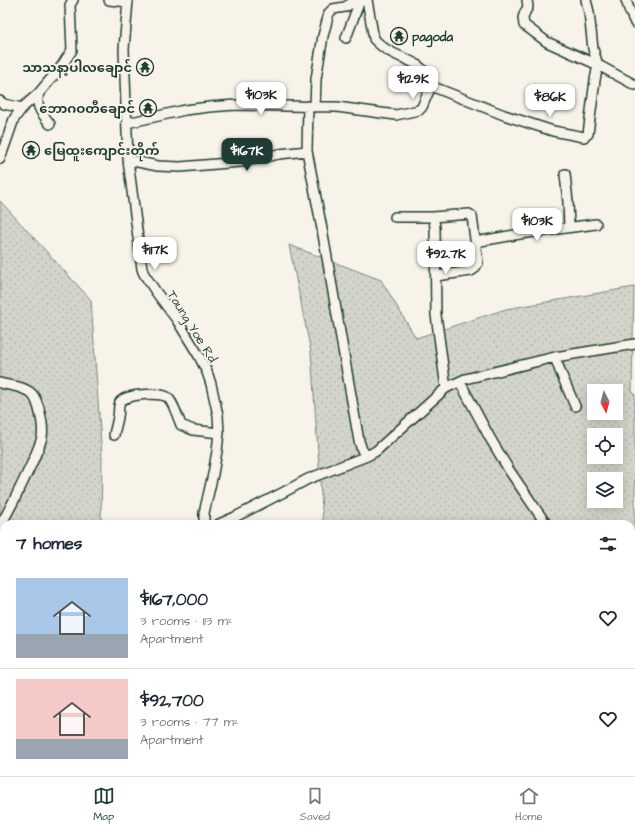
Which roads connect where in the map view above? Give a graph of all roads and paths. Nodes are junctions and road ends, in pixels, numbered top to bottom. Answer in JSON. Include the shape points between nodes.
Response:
{"nodes":[{"id":1,"x":73,"y":0,"type":"edge"},
{"id":2,"x":109,"y":0,"type":"edge"},
{"id":3,"x":358,"y":0,"type":"edge"},
{"id":4,"x":367,"y":0,"type":"edge"},
{"id":5,"x":527,"y":0,"type":"edge"},
{"id":6,"x":586,"y":0,"type":"edge"},
{"id":7,"x":626,"y":0,"type":"edge"},
{"id":8,"x":128,"y":1,"type":"edge"},
{"id":9,"x":635,"y":23,"type":"edge"},
{"id":10,"x":346,"y":38,"type":"dead end"},
{"id":11,"x":598,"y":64,"type":"junction"},
{"id":12,"x":635,"y":85,"type":"edge"},
{"id":13,"x":431,"y":86,"type":"junction"},
{"id":14,"x":39,"y":93,"type":"junction"},
{"id":15,"x":0,"y":101,"type":"edge"},
{"id":16,"x":311,"y":106,"type":"junction"},
{"id":17,"x":22,"y":108,"type":"junction"},
{"id":18,"x":126,"y":123,"type":"junction"},
{"id":19,"x":50,"y":124,"type":"dead end"},
{"id":20,"x":307,"y":151,"type":"junction"},
{"id":21,"x":0,"y":159,"type":"edge"},
{"id":22,"x":128,"y":160,"type":"junction"},
{"id":23,"x":564,"y":174,"type":"dead end"},
{"id":24,"x":395,"y":217,"type":"dead end"},
{"id":25,"x":433,"y":217,"type":"junction"},
{"id":26,"x":596,"y":224,"type":"dead end"},
{"id":27,"x":568,"y":227,"type":"junction"},
{"id":28,"x":475,"y":242,"type":"junction"},
{"id":29,"x":436,"y":276,"type":"junction"},
{"id":30,"x":635,"y":344,"type":"edge"},
{"id":31,"x":555,"y":357,"type":"junction"},
{"id":32,"x":460,"y":382,"type":"junction"},
{"id":33,"x":0,"y":383,"type":"edge"},
{"id":34,"x":446,"y":388,"type":"junction"},
{"id":35,"x":575,"y":406,"type":"dead end"},
{"id":36,"x":218,"y":433,"type":"junction"},
{"id":37,"x":114,"y":435,"type":"dead end"},
{"id":38,"x":367,"y":456,"type":"junction"},
{"id":39,"x":3,"y":520,"type":"edge"},
{"id":40,"x":204,"y":520,"type":"edge"},
{"id":41,"x":228,"y":520,"type":"edge"},
{"id":42,"x":543,"y":520,"type":"edge"},
{"id":43,"x":301,"y":776,"type":"edge"},
{"id":44,"x":314,"y":776,"type":"edge"}],
"edges":[{"from":1,"to":14,"type":"street","via":[[70,5],[72,50]]},
{"from":2,"to":8,"type":"street"},
{"from":3,"to":10,"type":"street"},
{"from":3,"to":16,"type":"street","via":[[345,7],[333,9],[329,13]]},
{"from":4,"to":13,"type":"street","via":[[374,39],[388,51],[423,69]]},
{"from":5,"to":11,"type":"street","via":[[524,25],[547,42]]},
{"from":6,"to":11,"type":"street","via":[[593,49]]},
{"from":7,"to":9,"type":"street"},
{"from":8,"to":18,"type":"street","name":"Taung Yoe Rd","via":[[124,49]]},
{"from":11,"to":12,"type":"street"},
{"from":11,"to":13,"type":"street","via":[[588,134],[584,137],[504,115]]},
{"from":13,"to":16,"type":"street","via":[[419,110],[396,115]]},
{"from":14,"to":17,"type":"street"},
{"from":14,"to":19,"type":"street","via":[[37,104]]},
{"from":15,"to":17,"type":"street"},
{"from":16,"to":18,"type":"street","via":[[209,107]]},
{"from":16,"to":20,"type":"street"},
{"from":17,"to":21,"type":"street","via":[[14,119]]},
{"from":18,"to":22,"type":"street","name":"Taung Yoe Rd"},
{"from":20,"to":22,"type":"street","via":[[241,162],[180,167]]},
{"from":20,"to":38,"type":"street","via":[[358,435],[362,450]]},
{"from":22,"to":36,"type":"street","name":"Taung Yoe Rd","via":[[142,269],[177,320],[207,372],[218,415]]},
{"from":23,"to":27,"type":"street"},
{"from":24,"to":25,"type":"street"},
{"from":25,"to":28,"type":"street","via":[[469,214],[472,216]]},
{"from":25,"to":29,"type":"street"},
{"from":26,"to":27,"type":"street"},
{"from":27,"to":28,"type":"street"},
{"from":28,"to":29,"type":"street","via":[[478,263],[474,269]]},
{"from":29,"to":34,"type":"street","via":[[436,314]]},
{"from":30,"to":31,"type":"street"},
{"from":31,"to":32,"type":"street"},
{"from":31,"to":35,"type":"street"},
{"from":32,"to":34,"type":"street"},
{"from":32,"to":42,"type":"street","via":[[509,470]]},
{"from":33,"to":39,"type":"street","via":[[33,394],[41,419],[42,436],[26,476]]},
{"from":34,"to":38,"type":"street","via":[[376,451]]},
{"from":36,"to":37,"type":"street","via":[[193,430],[181,424],[167,396],[141,395],[128,396],[120,402]]},
{"from":36,"to":40,"type":"street","name":"Taung Yoe Rd"},
{"from":38,"to":41,"type":"street","via":[[308,479]]},
{"from":43,"to":44,"type":"street"}]}
